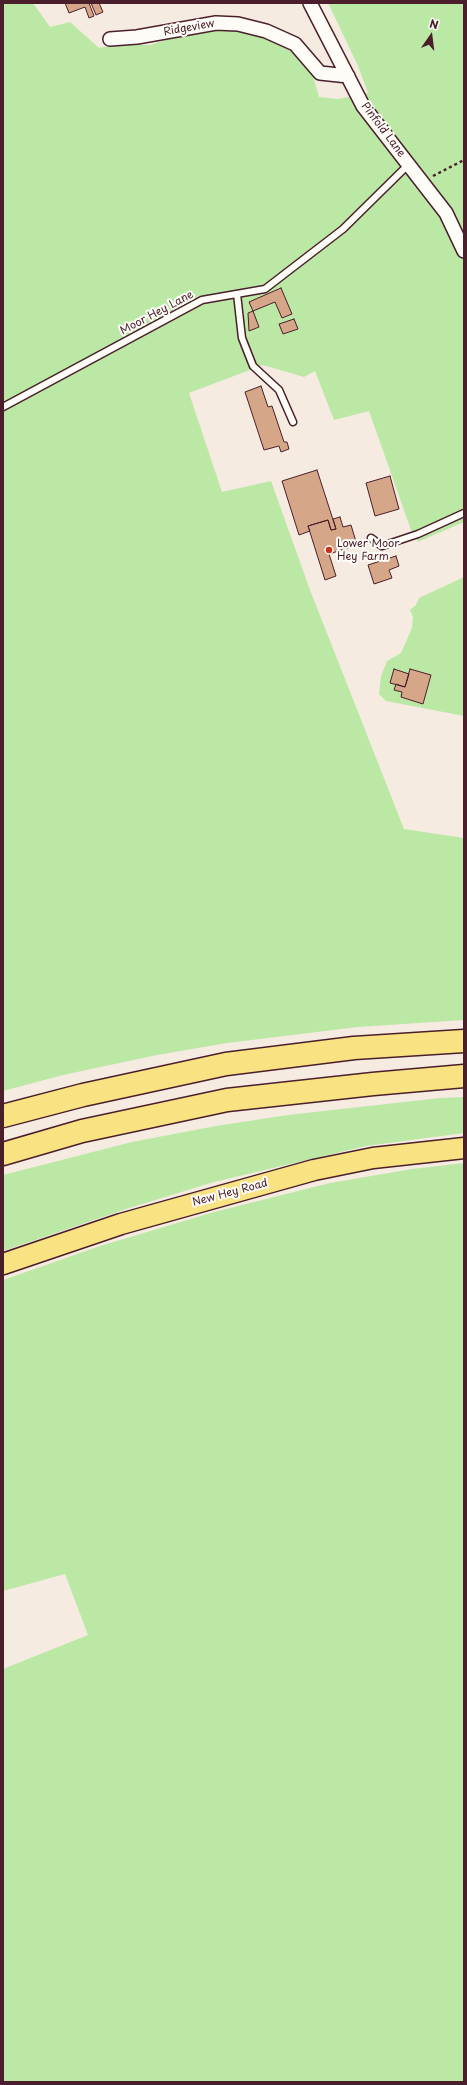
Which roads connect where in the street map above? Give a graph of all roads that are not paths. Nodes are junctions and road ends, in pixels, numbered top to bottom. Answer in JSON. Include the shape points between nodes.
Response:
{"nodes":[{"id":1,"x":310,"y":3,"type":"edge"},
{"id":2,"x":110,"y":39,"type":"dead end"},
{"id":3,"x":348,"y":76,"type":"junction"},
{"id":4,"x":409,"y":164,"type":"junction"},
{"id":5,"x":464,"y":251,"type":"edge"},
{"id":6,"x":237,"y":294,"type":"junction"},
{"id":7,"x":3,"y":407,"type":"edge"},
{"id":8,"x":293,"y":422,"type":"dead end"},
{"id":9,"x":464,"y":513,"type":"edge"},
{"id":10,"x":371,"y":538,"type":"dead end"},
{"id":11,"x":464,"y":1041,"type":"edge"},
{"id":12,"x":464,"y":1076,"type":"edge"},
{"id":13,"x":3,"y":1116,"type":"edge"},
{"id":14,"x":464,"y":1148,"type":"edge"},
{"id":15,"x":3,"y":1154,"type":"edge"},
{"id":16,"x":3,"y":1264,"type":"edge"}],
"edges":[{"from":1,"to":3,"type":"street","name":"Pinfold Lane"},
{"from":2,"to":3,"type":"street","name":"Ridgeview","via":[[137,37],[216,23],[238,24],[266,31],[295,44],[320,73]]},
{"from":3,"to":4,"type":"street","name":"Pinfold Lane","via":[[363,106]]},
{"from":4,"to":5,"type":"street","name":"Pinfold Lane","via":[[446,213]]},
{"from":4,"to":6,"type":"lane","name":"Moor Hey Lane","via":[[343,229],[271,284]]},
{"from":6,"to":7,"type":"lane","name":"Moor Hey Lane","via":[[202,300]]},
{"from":6,"to":8,"type":"lane","via":[[242,338],[253,366],[279,390]]},
{"from":9,"to":10,"type":"lane","via":[[418,534],[382,546]]},
{"from":11,"to":13,"type":"highway","via":[[354,1048],[226,1064],[83,1095]]},
{"from":12,"to":15,"type":"highway","via":[[227,1100],[82,1131]]},
{"from":14,"to":16,"type":"main road","name":"New Hey Road","via":[[373,1158],[314,1170],[121,1224]]}]}
